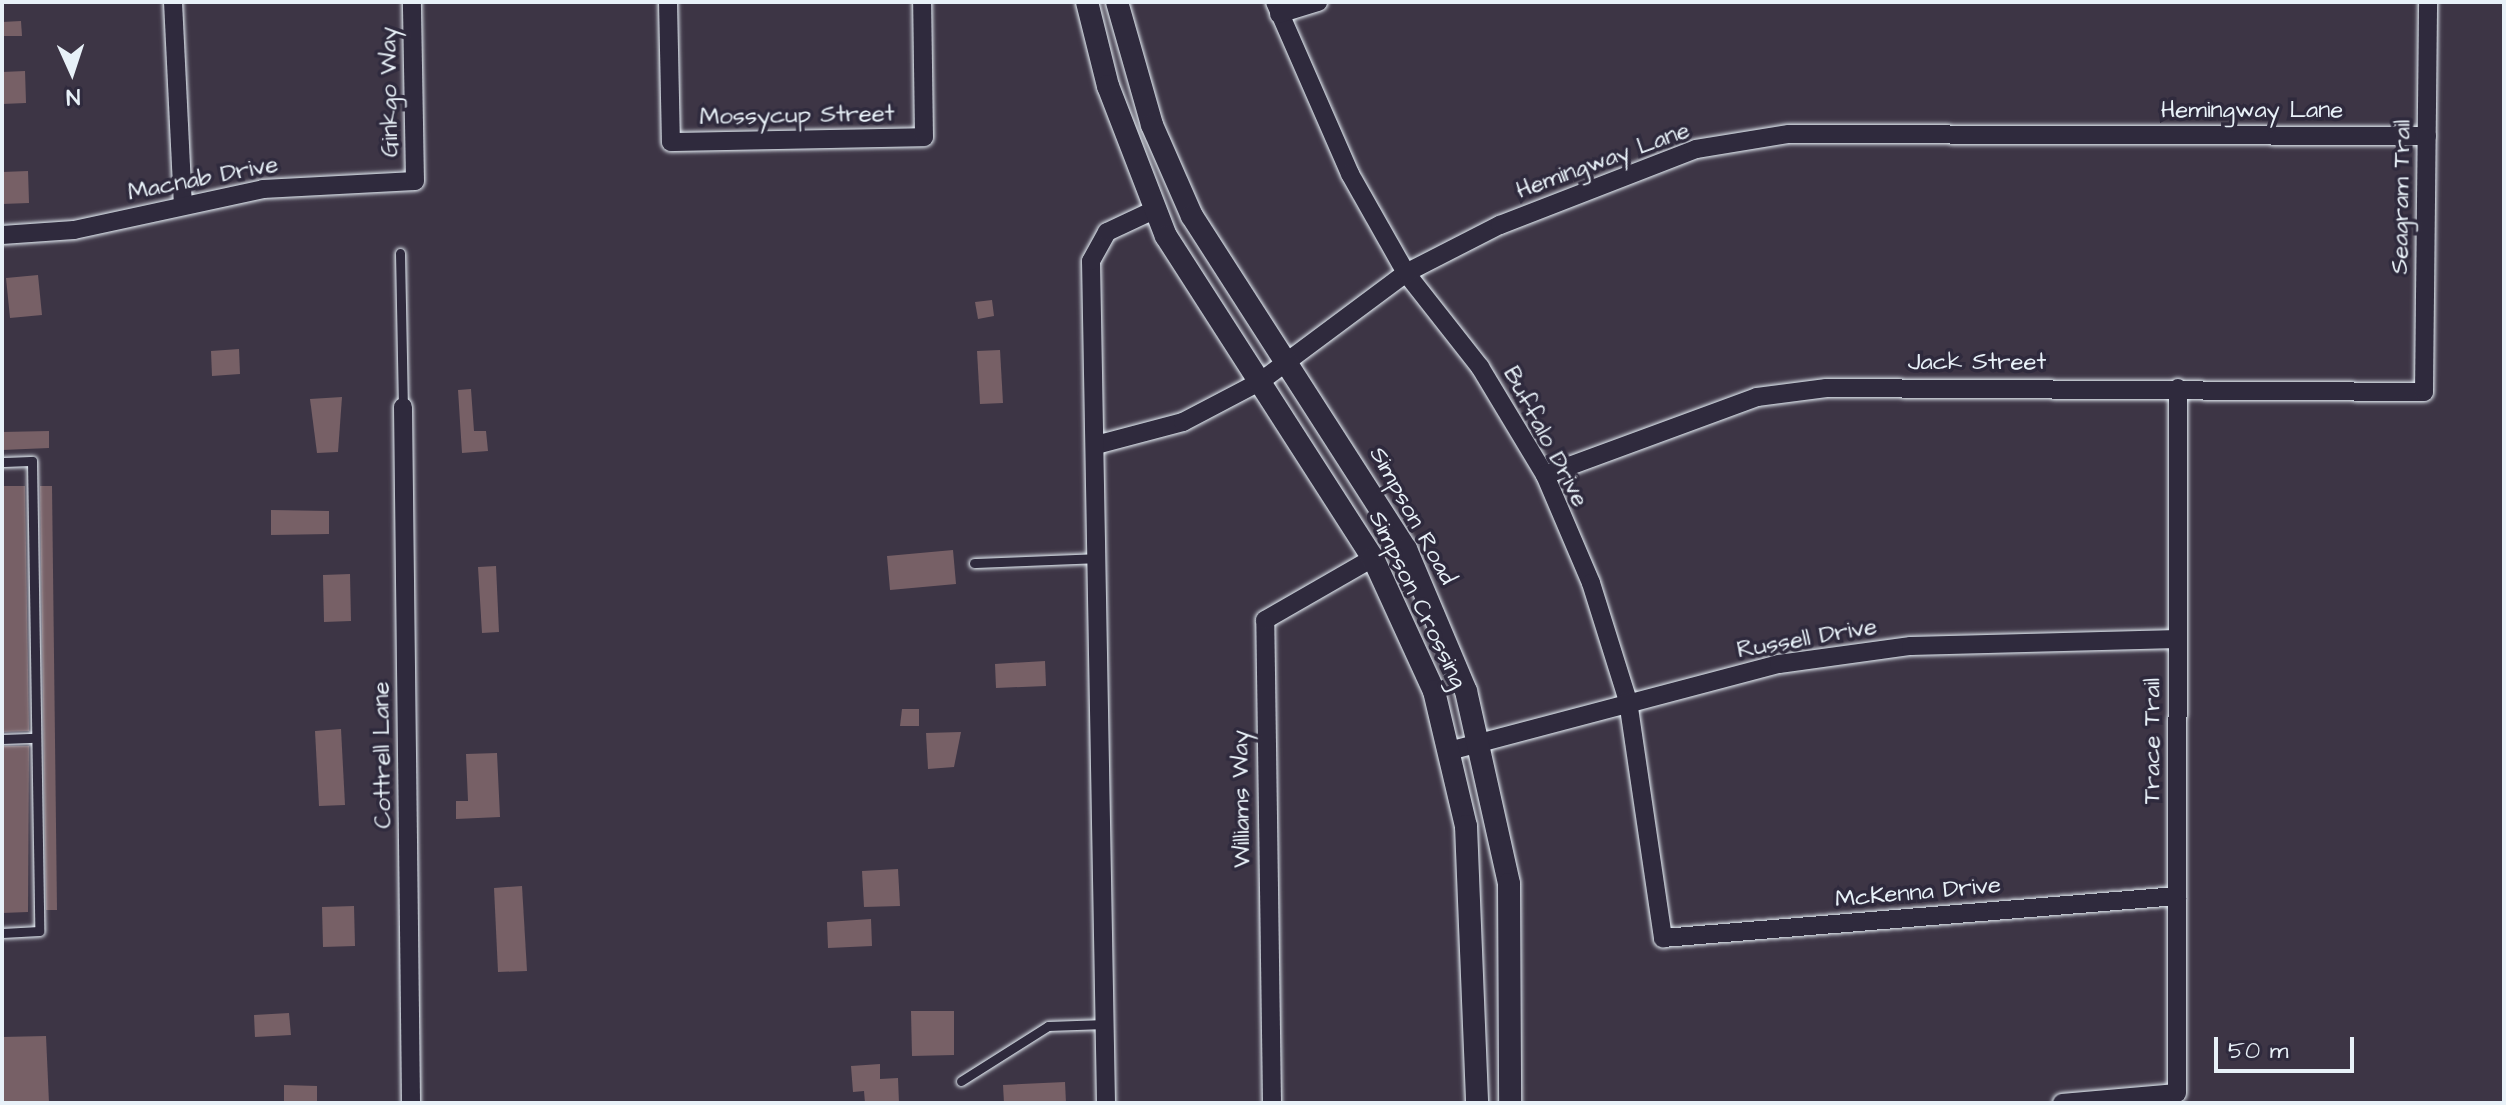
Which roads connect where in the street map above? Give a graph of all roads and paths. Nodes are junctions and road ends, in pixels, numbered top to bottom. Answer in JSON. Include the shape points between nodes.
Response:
{"nodes":[{"id":1,"x":173,"y":2,"type":"edge"},
{"id":2,"x":412,"y":2,"type":"edge"},
{"id":3,"x":668,"y":2,"type":"edge"},
{"id":4,"x":922,"y":2,"type":"edge"},
{"id":5,"x":1087,"y":2,"type":"edge"},
{"id":6,"x":1117,"y":2,"type":"edge"},
{"id":7,"x":1318,"y":2,"type":"edge"},
{"id":8,"x":2428,"y":2,"type":"edge"},
{"id":9,"x":1277,"y":8,"type":"edge"},
{"id":10,"x":2427,"y":136,"type":"junction"},
{"id":11,"x":415,"y":181,"type":"joint"},
{"id":12,"x":183,"y":203,"type":"junction"},
{"id":13,"x":1154,"y":210,"type":"junction"},
{"id":14,"x":2,"y":235,"type":"edge"},
{"id":15,"x":400,"y":253,"type":"dead end"},
{"id":16,"x":1406,"y":273,"type":"junction"},
{"id":17,"x":1286,"y":363,"type":"junction"},
{"id":18,"x":1261,"y":381,"type":"junction"},
{"id":19,"x":2178,"y":388,"type":"junction"},
{"id":20,"x":2424,"y":392,"type":"joint"},
{"id":21,"x":403,"y":407,"type":"joint"},
{"id":22,"x":1096,"y":445,"type":"junction"},
{"id":23,"x":2,"y":462,"type":"edge"},
{"id":24,"x":1545,"y":475,"type":"junction"},
{"id":25,"x":1099,"y":558,"type":"junction"},
{"id":26,"x":1373,"y":558,"type":"junction"},
{"id":27,"x":974,"y":563,"type":"dead end"},
{"id":28,"x":2178,"y":639,"type":"junction"},
{"id":29,"x":1628,"y":701,"type":"junction"},
{"id":30,"x":36,"y":738,"type":"junction"},
{"id":31,"x":2,"y":739,"type":"edge"},
{"id":32,"x":1482,"y":741,"type":"junction"},
{"id":33,"x":1453,"y":750,"type":"junction"},
{"id":34,"x":2177,"y":896,"type":"junction"},
{"id":35,"x":2,"y":933,"type":"edge"},
{"id":36,"x":1663,"y":938,"type":"joint"},
{"id":37,"x":1105,"y":1024,"type":"junction"},
{"id":38,"x":961,"y":1081,"type":"dead end"},
{"id":39,"x":411,"y":1103,"type":"edge"},
{"id":40,"x":1106,"y":1103,"type":"edge"},
{"id":41,"x":1272,"y":1103,"type":"edge"},
{"id":42,"x":1477,"y":1103,"type":"edge"},
{"id":43,"x":1510,"y":1103,"type":"edge"},
{"id":44,"x":2062,"y":1103,"type":"edge"}],
"edges":[{"from":1,"to":12,"type":"street"},
{"from":2,"to":11,"type":"street","name":"Ginkgo Way"},
{"from":3,"to":4,"type":"street","name":"Mossycup Street","via":[[671,142],[924,137]]},
{"from":5,"to":13,"type":"street","via":[[1108,86]]},
{"from":6,"to":17,"type":"street","name":"Simpson Road","via":[[1152,125],[1192,216]]},
{"from":7,"to":9,"type":"street"},
{"from":8,"to":10,"type":"street","name":"Seagram Trail"},
{"from":9,"to":16,"type":"street","name":"Buffalo Drive","via":[[1309,94]]},
{"from":10,"to":16,"type":"street","name":"Hemingway Lane","via":[[1789,134],[1696,149],[1607,181]]},
{"from":10,"to":20,"type":"street","name":"Seagram Trail"},
{"from":11,"to":12,"type":"street","name":"Macnab Drive","via":[[312,183]]},
{"from":12,"to":14,"type":"street","name":"Macnab Drive","via":[[74,230]]},
{"from":13,"to":18,"type":"street"},
{"from":13,"to":22,"type":"street","via":[[1107,232],[1091,261]]},
{"from":15,"to":21,"type":"lane"},
{"from":16,"to":17,"type":"street","name":"Hemingway Lane"},
{"from":16,"to":24,"type":"street","name":"Buffalo Drive","via":[[1480,367]]},
{"from":17,"to":18,"type":"street","name":"Hemingway Lane"},
{"from":17,"to":32,"type":"street","name":"Simpson Road","via":[[1406,549]]},
{"from":18,"to":22,"type":"street","name":"Hemingway Lane","via":[[1183,422]]},
{"from":18,"to":26,"type":"street","name":"Simpson Crossing"},
{"from":19,"to":20,"type":"street","name":"Jack Street"},
{"from":19,"to":24,"type":"street","name":"Jack Street","via":[[1826,388],[1757,397]]},
{"from":19,"to":28,"type":"street","name":"Trace Trail"},
{"from":21,"to":39,"type":"street","name":"Cottrell Lane"},
{"from":22,"to":25,"type":"street"},
{"from":23,"to":30,"type":"lane","via":[[32,461]]},
{"from":24,"to":29,"type":"street","name":"Buffalo Drive","via":[[1591,583]]},
{"from":25,"to":27,"type":"lane"},
{"from":25,"to":37,"type":"street"},
{"from":26,"to":33,"type":"street","name":"Simpson Crossing"},
{"from":26,"to":41,"type":"street","name":"Williams Way","via":[[1265,620]]},
{"from":28,"to":29,"type":"street","name":"Russell Drive","via":[[1911,646],[1779,664]]},
{"from":28,"to":34,"type":"street","name":"Trace Trail"},
{"from":29,"to":32,"type":"street","name":"Russell Drive"},
{"from":29,"to":36,"type":"street","name":"Buffalo Drive"},
{"from":30,"to":31,"type":"lane"},
{"from":30,"to":35,"type":"lane","via":[[39,931]]},
{"from":32,"to":33,"type":"street","name":"Russell Drive"},
{"from":32,"to":43,"type":"street","name":"Simpson Road","via":[[1509,884]]},
{"from":33,"to":42,"type":"street","name":"Simpson Crossing","via":[[1476,968]]},
{"from":34,"to":36,"type":"street","name":"McKenna Drive"},
{"from":34,"to":44,"type":"street","name":"Trace Trail","via":[[2177,1093]]},
{"from":37,"to":38,"type":"lane","via":[[1048,1026]]},
{"from":37,"to":40,"type":"street"}]}
